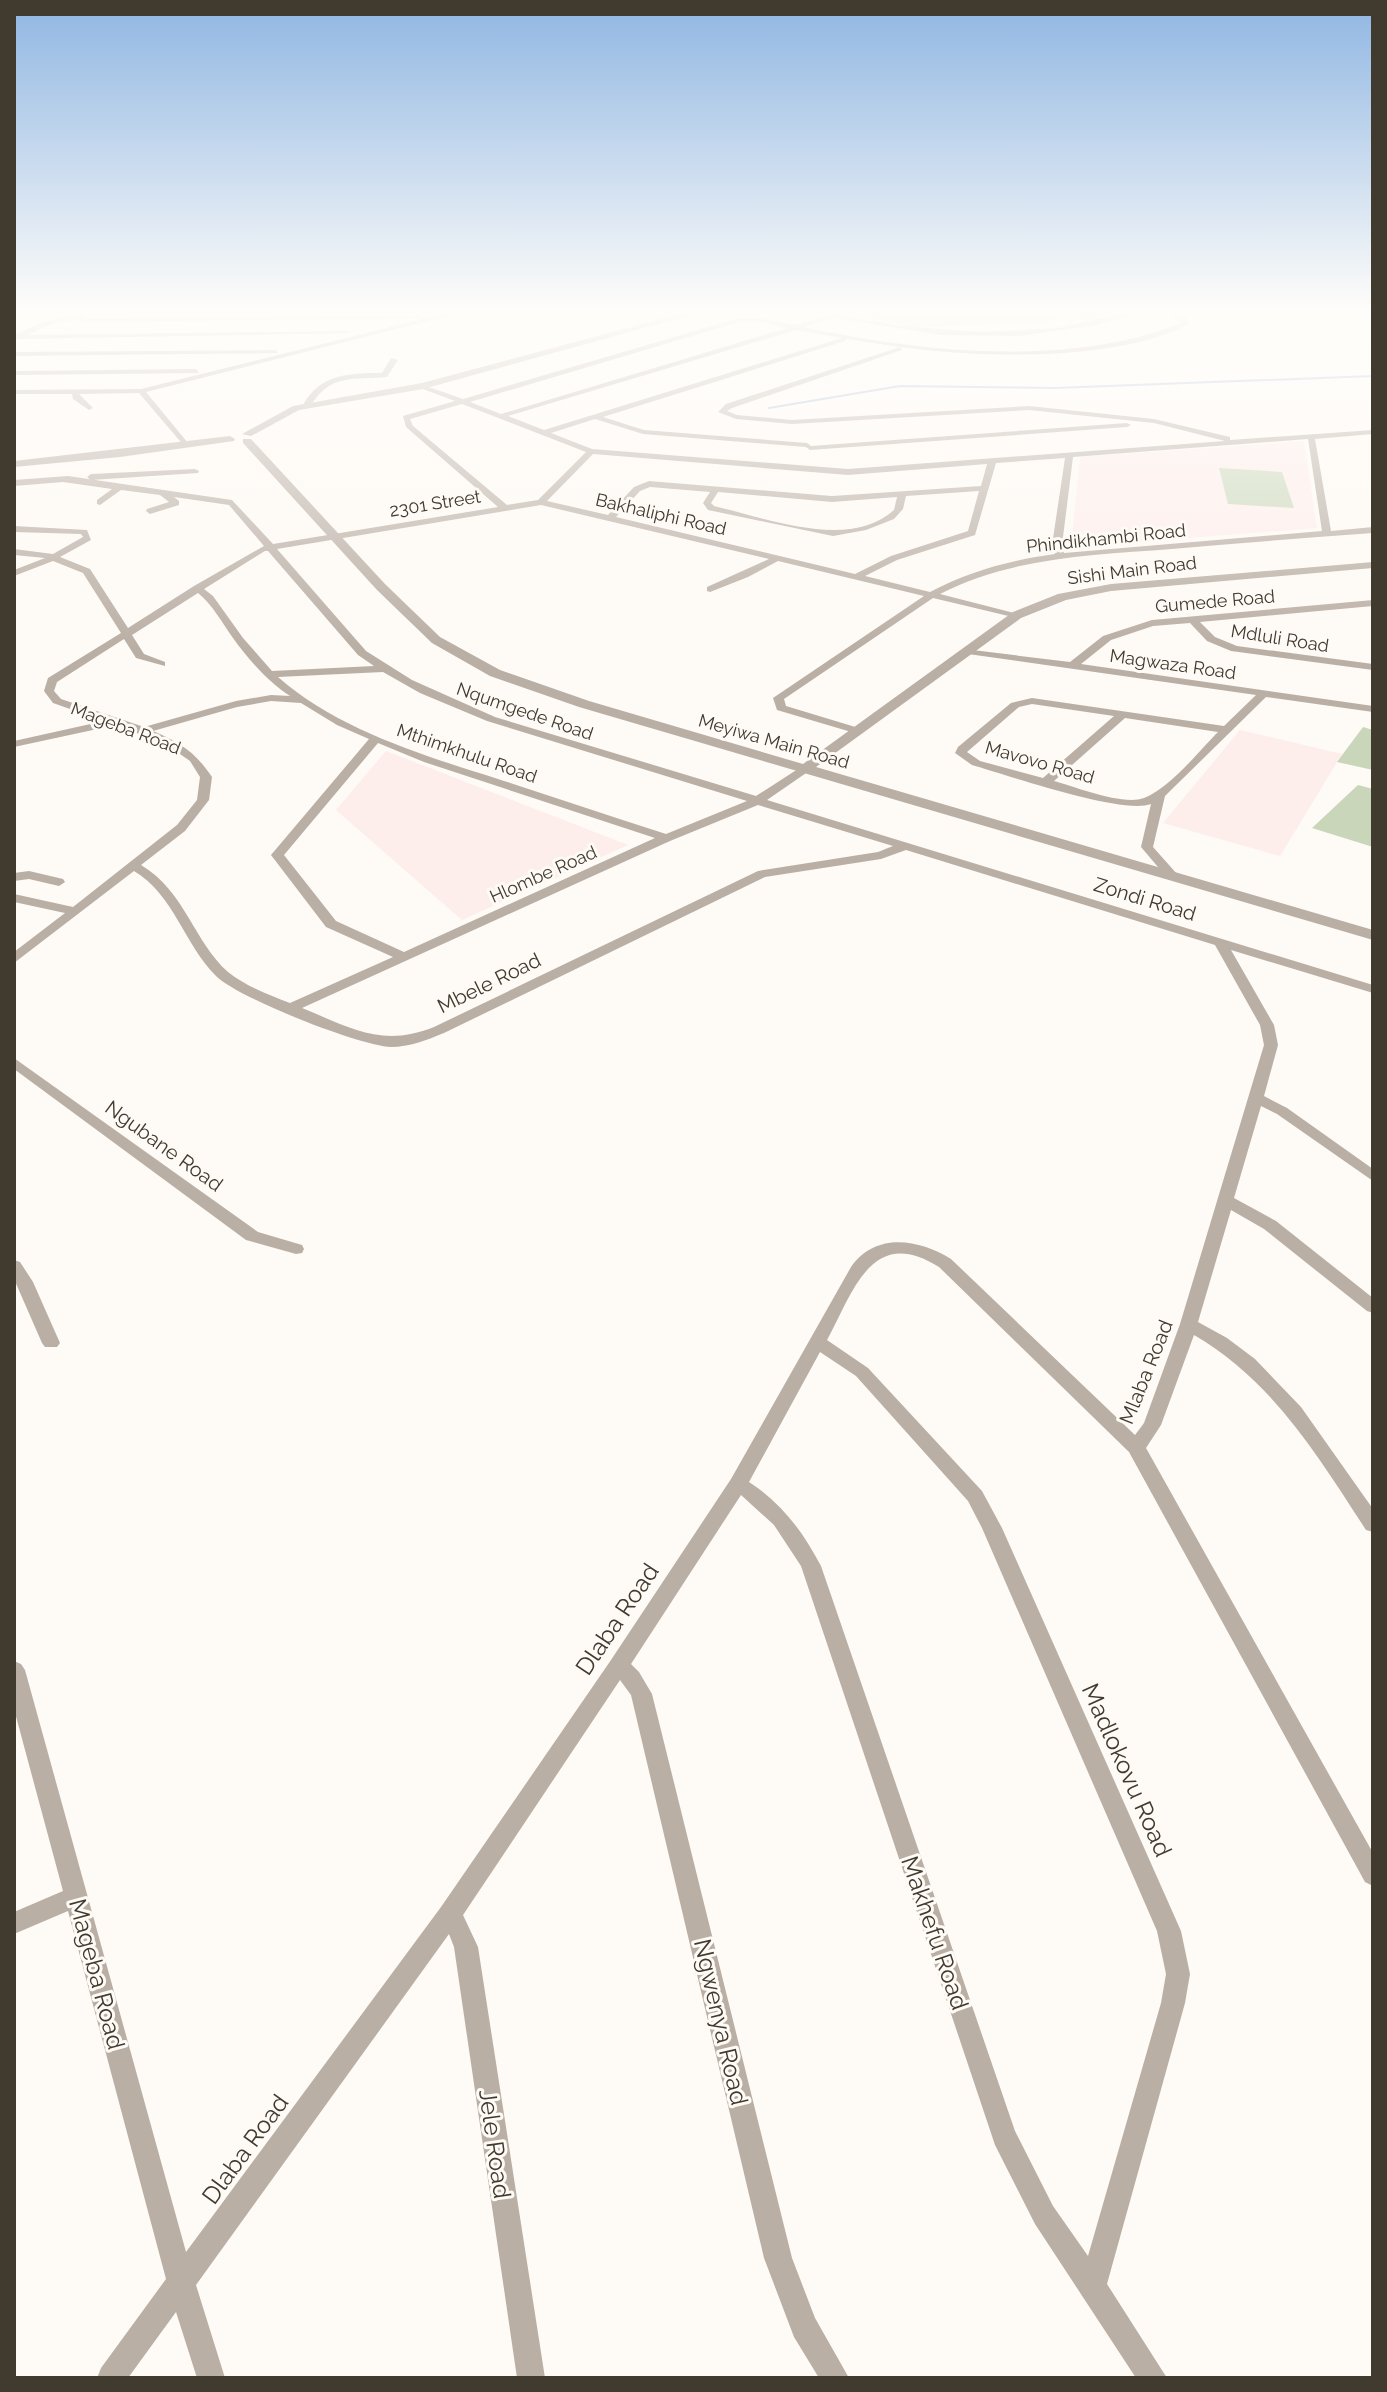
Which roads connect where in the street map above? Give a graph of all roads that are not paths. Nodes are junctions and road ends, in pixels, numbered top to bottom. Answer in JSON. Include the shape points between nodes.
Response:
{"nodes":[{"id":1,"x":168,"y":425,"type":"edge"},
{"id":2,"x":267,"y":425,"type":"edge"},
{"id":3,"x":409,"y":425,"type":"edge"},
{"id":4,"x":522,"y":425,"type":"edge"},
{"id":5,"x":571,"y":425,"type":"edge"},
{"id":6,"x":620,"y":425,"type":"edge"},
{"id":7,"x":794,"y":425,"type":"edge"},
{"id":8,"x":1122,"y":425,"type":"edge"},
{"id":9,"x":1174,"y":425,"type":"edge"},
{"id":10,"x":1373,"y":432,"type":"edge"},
{"id":11,"x":543,"y":433,"type":"junction"},
{"id":12,"x":1311,"y":436,"type":"junction"},
{"id":13,"x":247,"y":438,"type":"junction"},
{"id":14,"x":1238,"y":442,"type":"junction"},
{"id":15,"x":185,"y":445,"type":"junction"},
{"id":16,"x":809,"y":446,"type":"junction"},
{"id":17,"x":591,"y":451,"type":"junction"},
{"id":18,"x":1069,"y":455,"type":"junction"},
{"id":19,"x":992,"y":461,"type":"junction"},
{"id":20,"x":14,"y":464,"type":"edge"},
{"id":21,"x":195,"y":471,"type":"dead end"},
{"id":22,"x":829,"y":472,"type":"junction"},
{"id":23,"x":61,"y":479,"type":"junction"},
{"id":24,"x":14,"y":483,"type":"edge"},
{"id":25,"x":120,"y":487,"type":"junction"},
{"id":26,"x":986,"y":488,"type":"junction"},
{"id":27,"x":716,"y":489,"type":"junction"},
{"id":28,"x":162,"y":493,"type":"junction"},
{"id":29,"x":902,"y":495,"type":"junction"},
{"id":30,"x":100,"y":502,"type":"dead end"},
{"id":31,"x":541,"y":502,"type":"junction"},
{"id":32,"x":505,"y":508,"type":"junction"},
{"id":33,"x":150,"y":511,"type":"dead end"},
{"id":34,"x":610,"y":518,"type":"junction"},
{"id":35,"x":14,"y":529,"type":"edge"},
{"id":36,"x":1373,"y":530,"type":"edge"},
{"id":37,"x":1327,"y":534,"type":"junction"},
{"id":38,"x":333,"y":536,"type":"junction"},
{"id":39,"x":269,"y":546,"type":"junction"},
{"id":40,"x":14,"y":552,"type":"edge"},
{"id":41,"x":1060,"y":556,"type":"junction"},
{"id":42,"x":52,"y":558,"type":"junction"},
{"id":43,"x":777,"y":558,"type":"junction"},
{"id":44,"x":1373,"y":565,"type":"edge"},
{"id":45,"x":14,"y":573,"type":"edge"},
{"id":46,"x":856,"y":577,"type":"junction"},
{"id":47,"x":709,"y":584,"type":"dead end"},
{"id":48,"x":197,"y":588,"type":"junction"},
{"id":49,"x":931,"y":595,"type":"junction"},
{"id":50,"x":1373,"y":603,"type":"edge"},
{"id":51,"x":1017,"y":615,"type":"junction"},
{"id":52,"x":1191,"y":618,"type":"junction"},
{"id":53,"x":125,"y":633,"type":"junction"},
{"id":54,"x":968,"y":651,"type":"junction"},
{"id":55,"x":161,"y":664,"type":"dead end"},
{"id":56,"x":1073,"y":665,"type":"junction"},
{"id":57,"x":1373,"y":667,"type":"edge"},
{"id":58,"x":383,"y":669,"type":"junction"},
{"id":59,"x":269,"y":674,"type":"junction"},
{"id":60,"x":1264,"y":693,"type":"junction"},
{"id":61,"x":304,"y":700,"type":"junction"},
{"id":62,"x":1373,"y":709,"type":"edge"},
{"id":63,"x":1124,"y":713,"type":"junction"},
{"id":64,"x":115,"y":722,"type":"junction"},
{"id":65,"x":1227,"y":730,"type":"junction"},
{"id":66,"x":142,"y":731,"type":"junction"},
{"id":67,"x":858,"y":731,"type":"junction"},
{"id":68,"x":374,"y":740,"type":"junction"},
{"id":69,"x":14,"y":744,"type":"edge"},
{"id":70,"x":805,"y":769,"type":"junction"},
{"id":71,"x":1045,"y":783,"type":"junction"},
{"id":72,"x":1159,"y":796,"type":"junction"},
{"id":73,"x":757,"y":801,"type":"junction"},
{"id":74,"x":666,"y":838,"type":"junction"},
{"id":75,"x":905,"y":846,"type":"junction"},
{"id":76,"x":134,"y":866,"type":"junction"},
{"id":77,"x":14,"y":877,"type":"edge"},
{"id":78,"x":1173,"y":877,"type":"junction"},
{"id":79,"x":59,"y":882,"type":"dead end"},
{"id":80,"x":14,"y":898,"type":"edge"},
{"id":81,"x":75,"y":911,"type":"junction"},
{"id":82,"x":1373,"y":935,"type":"edge"},
{"id":83,"x":1220,"y":942,"type":"junction"},
{"id":84,"x":403,"y":956,"type":"junction"},
{"id":85,"x":14,"y":959,"type":"edge"},
{"id":86,"x":1373,"y":989,"type":"edge"},
{"id":87,"x":293,"y":1007,"type":"junction"},
{"id":88,"x":14,"y":1062,"type":"edge"},
{"id":89,"x":1258,"y":1099,"type":"junction"},
{"id":90,"x":1373,"y":1176,"type":"edge"},
{"id":91,"x":1226,"y":1200,"type":"junction"},
{"id":92,"x":296,"y":1249,"type":"dead end"},
{"id":93,"x":14,"y":1266,"type":"edge"},
{"id":94,"x":1373,"y":1307,"type":"edge"},
{"id":95,"x":1189,"y":1324,"type":"junction"},
{"id":96,"x":817,"y":1341,"type":"junction"},
{"id":97,"x":51,"y":1343,"type":"dead end"},
{"id":98,"x":1136,"y":1447,"type":"junction"},
{"id":99,"x":738,"y":1484,"type":"junction"},
{"id":100,"x":1373,"y":1525,"type":"edge"},
{"id":101,"x":618,"y":1666,"type":"junction"},
{"id":102,"x":14,"y":1670,"type":"edge"},
{"id":103,"x":1373,"y":1875,"type":"edge"},
{"id":104,"x":76,"y":1897,"type":"junction"},
{"id":105,"x":449,"y":1915,"type":"junction"},
{"id":106,"x":14,"y":1923,"type":"edge"},
{"id":107,"x":180,"y":2279,"type":"junction"},
{"id":108,"x":1092,"y":2288,"type":"junction"},
{"id":109,"x":111,"y":2378,"type":"edge"},
{"id":110,"x":211,"y":2378,"type":"edge"},
{"id":111,"x":531,"y":2378,"type":"edge"},
{"id":112,"x":835,"y":2378,"type":"edge"},
{"id":113,"x":1153,"y":2378,"type":"edge"}],
"edges":[{"from":1,"to":15,"type":"street"},
{"from":2,"to":13,"type":"street"},
{"from":3,"to":32,"type":"street"},
{"from":4,"to":11,"type":"street"},
{"from":5,"to":11,"type":"street"},
{"from":6,"to":16,"type":"street","via":[[643,432]]},
{"from":7,"to":16,"type":"street"},
{"from":8,"to":16,"type":"street"},
{"from":9,"to":14,"type":"street"},
{"from":10,"to":12,"type":"street"},
{"from":11,"to":17,"type":"street"},
{"from":12,"to":14,"type":"street"},
{"from":12,"to":37,"type":"street"},
{"from":13,"to":15,"type":"street"},
{"from":13,"to":38,"type":"street","name":"Meyiwa Main Road"},
{"from":14,"to":18,"type":"street"},
{"from":15,"to":20,"type":"street"},
{"from":16,"to":22,"type":"street"},
{"from":17,"to":22,"type":"street"},
{"from":17,"to":31,"type":"street"},
{"from":18,"to":19,"type":"street"},
{"from":18,"to":41,"type":"street"},
{"from":19,"to":22,"type":"street"},
{"from":19,"to":26,"type":"street"},
{"from":21,"to":23,"type":"street"},
{"from":23,"to":24,"type":"street"},
{"from":23,"to":25,"type":"street","name":"Nqumgede Road"},
{"from":25,"to":28,"type":"street","name":"Nqumgede Road"},
{"from":25,"to":30,"type":"street"},
{"from":26,"to":29,"type":"street"},
{"from":26,"to":46,"type":"street","via":[[976,528],[969,535],[894,558]]},
{"from":27,"to":29,"type":"street","via":[[832,499]]},
{"from":27,"to":29,"type":"street","via":[[707,503],[711,508],[826,534],[893,516]]},
{"from":27,"to":34,"type":"street","via":[[643,485]]},
{"from":28,"to":33,"type":"street","via":[[176,503]]},
{"from":28,"to":39,"type":"street","name":"Nqumgede Road","via":[[232,503]]},
{"from":31,"to":32,"type":"street","name":"2301 Street"},
{"from":31,"to":34,"type":"street","name":"Bakhaliphi Road"},
{"from":32,"to":38,"type":"street","name":"2301 Street"},
{"from":34,"to":43,"type":"street","name":"Bakhaliphi Road"},
{"from":35,"to":42,"type":"street","via":[[87,535],[85,542]]},
{"from":36,"to":37,"type":"street","name":"Phindikhambi Road"},
{"from":37,"to":41,"type":"street","name":"Phindikhambi Road"},
{"from":38,"to":39,"type":"street","name":"Mageba Road"},
{"from":38,"to":70,"type":"street","name":"Meyiwa Main Road","via":[[436,640],[495,673]]},
{"from":39,"to":48,"type":"street","name":"Mageba Road"},
{"from":39,"to":58,"type":"street","name":"Nqumgede Road","via":[[348,640]]},
{"from":40,"to":42,"type":"street"},
{"from":41,"to":49,"type":"street","name":"Phindikhambi Road","via":[[997,568]]},
{"from":42,"to":45,"type":"street"},
{"from":42,"to":53,"type":"street","via":[[87,571]]},
{"from":43,"to":46,"type":"street","name":"Bakhaliphi Road"},
{"from":43,"to":47,"type":"street","via":[[724,583]]},
{"from":44,"to":51,"type":"street","name":"Sishi Main Road","via":[[1103,589]]},
{"from":46,"to":49,"type":"street","name":"Bakhaliphi Road"},
{"from":48,"to":53,"type":"street","name":"Mageba Road"},
{"from":48,"to":59,"type":"street","name":"Mthimkhulu Road"},
{"from":49,"to":51,"type":"street","name":"Bakhaliphi Road"},
{"from":49,"to":67,"type":"street","name":"Phindikhambi Road","via":[[778,698],[781,708],[792,713]]},
{"from":50,"to":52,"type":"street","name":"Gumede Road"},
{"from":51,"to":54,"type":"street","name":"Sishi Main Road"},
{"from":52,"to":56,"type":"street","name":"Gumede Road","via":[[1123,631]]},
{"from":52,"to":57,"type":"street","name":"Mdluli Road","via":[[1211,639],[1235,649]]},
{"from":53,"to":55,"type":"street","via":[[140,656]]},
{"from":53,"to":64,"type":"street","name":"Mageba Road","via":[[49,684],[57,701]]},
{"from":54,"to":56,"type":"street","name":"Magwaza Road"},
{"from":54,"to":67,"type":"street","name":"Sishi Main Road"},
{"from":56,"to":60,"type":"street","name":"Magwaza Road"},
{"from":58,"to":59,"type":"street"},
{"from":58,"to":73,"type":"street","name":"Nqumgede Road","via":[[491,719]]},
{"from":59,"to":61,"type":"street","name":"Mthimkhulu Road"},
{"from":60,"to":62,"type":"street","name":"Magwaza Road"},
{"from":60,"to":65,"type":"street"},
{"from":61,"to":66,"type":"street","via":[[236,704]]},
{"from":61,"to":68,"type":"street","name":"Mthimkhulu Road"},
{"from":63,"to":65,"type":"street","name":"Mavovo Road"},
{"from":63,"to":71,"type":"street"},
{"from":63,"to":71,"type":"street","name":"Mavovo Road","via":[[1022,702],[962,749],[965,758],[976,763]]},
{"from":64,"to":66,"type":"street","name":"Mageba Road"},
{"from":64,"to":69,"type":"street"},
{"from":65,"to":72,"type":"street"},
{"from":66,"to":76,"type":"street","name":"Mageba Road","via":[[200,762],[207,788],[192,818]]},
{"from":67,"to":70,"type":"street","name":"Sishi Main Road"},
{"from":68,"to":74,"type":"street","name":"Mthimkhulu Road"},
{"from":68,"to":84,"type":"street","via":[[277,855],[331,924]]},
{"from":70,"to":73,"type":"street","name":"Hlombe Road"},
{"from":70,"to":78,"type":"street","name":"Meyiwa Main Road"},
{"from":71,"to":72,"type":"street","name":"Mavovo Road","via":[[1126,804]]},
{"from":72,"to":78,"type":"street","via":[[1147,847]]},
{"from":73,"to":74,"type":"street","name":"Hlombe Road"},
{"from":73,"to":75,"type":"street","name":"Nqumgede Road"},
{"from":74,"to":84,"type":"street","name":"Hlombe Road"},
{"from":75,"to":83,"type":"street","name":"Zondi Road"},
{"from":75,"to":87,"type":"street","name":"Mbele Road","via":[[881,855],[762,874],[412,1040],[371,1039]]},
{"from":76,"to":81,"type":"street","name":"Mageba Road"},
{"from":76,"to":87,"type":"street","name":"Mbele Road","via":[[149,874],[225,977]]},
{"from":77,"to":79,"type":"street"},
{"from":78,"to":82,"type":"street","name":"Meyiwa Main Road"},
{"from":80,"to":81,"type":"street"},
{"from":81,"to":85,"type":"street","name":"Mageba Road"},
{"from":83,"to":86,"type":"street","name":"Zondi Road"},
{"from":83,"to":89,"type":"street","name":"Mlaba Road","via":[[1270,1034]]},
{"from":84,"to":87,"type":"street","name":"Hlombe Road"},
{"from":88,"to":92,"type":"street","name":"Ngubane Road","via":[[252,1236]]},
{"from":89,"to":90,"type":"street"},
{"from":89,"to":91,"type":"street","name":"Mlaba Road"},
{"from":91,"to":94,"type":"street","via":[[1270,1225]]},
{"from":91,"to":95,"type":"street","name":"Mlaba Road"},
{"from":93,"to":97,"type":"street"},
{"from":95,"to":98,"type":"street","name":"Mlaba Road","via":[[1152,1425]]},
{"from":95,"to":100,"type":"street","via":[[1272,1382]]},
{"from":96,"to":98,"type":"street","name":"Dlaba Road","via":[[868,1255],[896,1246],[928,1251]]},
{"from":96,"to":99,"type":"street","name":"Dlaba Road"},
{"from":96,"to":108,"type":"street","name":"Madlokovu Road","via":[[862,1372],[975,1496],[1169,1931],[1178,1974],[1173,2003]]},
{"from":98,"to":103,"type":"street","name":"Mlaba Road"},
{"from":99,"to":101,"type":"street","name":"Dlaba Road"},
{"from":99,"to":108,"type":"street","name":"Makhefu Road","via":[[786,1525],[811,1566],[1004,2136],[1044,2215]]},
{"from":101,"to":105,"type":"street","name":"Dlaba Road"},
{"from":101,"to":112,"type":"street","name":"Ngwenya Road","via":[[641,1694],[778,2258],[804,2327]]},
{"from":102,"to":104,"type":"street","name":"Mageba Road"},
{"from":104,"to":106,"type":"street"},
{"from":104,"to":107,"type":"street","name":"Mageba Road"},
{"from":105,"to":107,"type":"street","name":"Dlaba Road"},
{"from":105,"to":111,"type":"street","name":"Jele Road","via":[[466,1947]]},
{"from":107,"to":109,"type":"street","name":"Dlaba Road"},
{"from":107,"to":110,"type":"street","name":"Mageba Road"},
{"from":108,"to":113,"type":"street","name":"Makhefu Road"}]}
